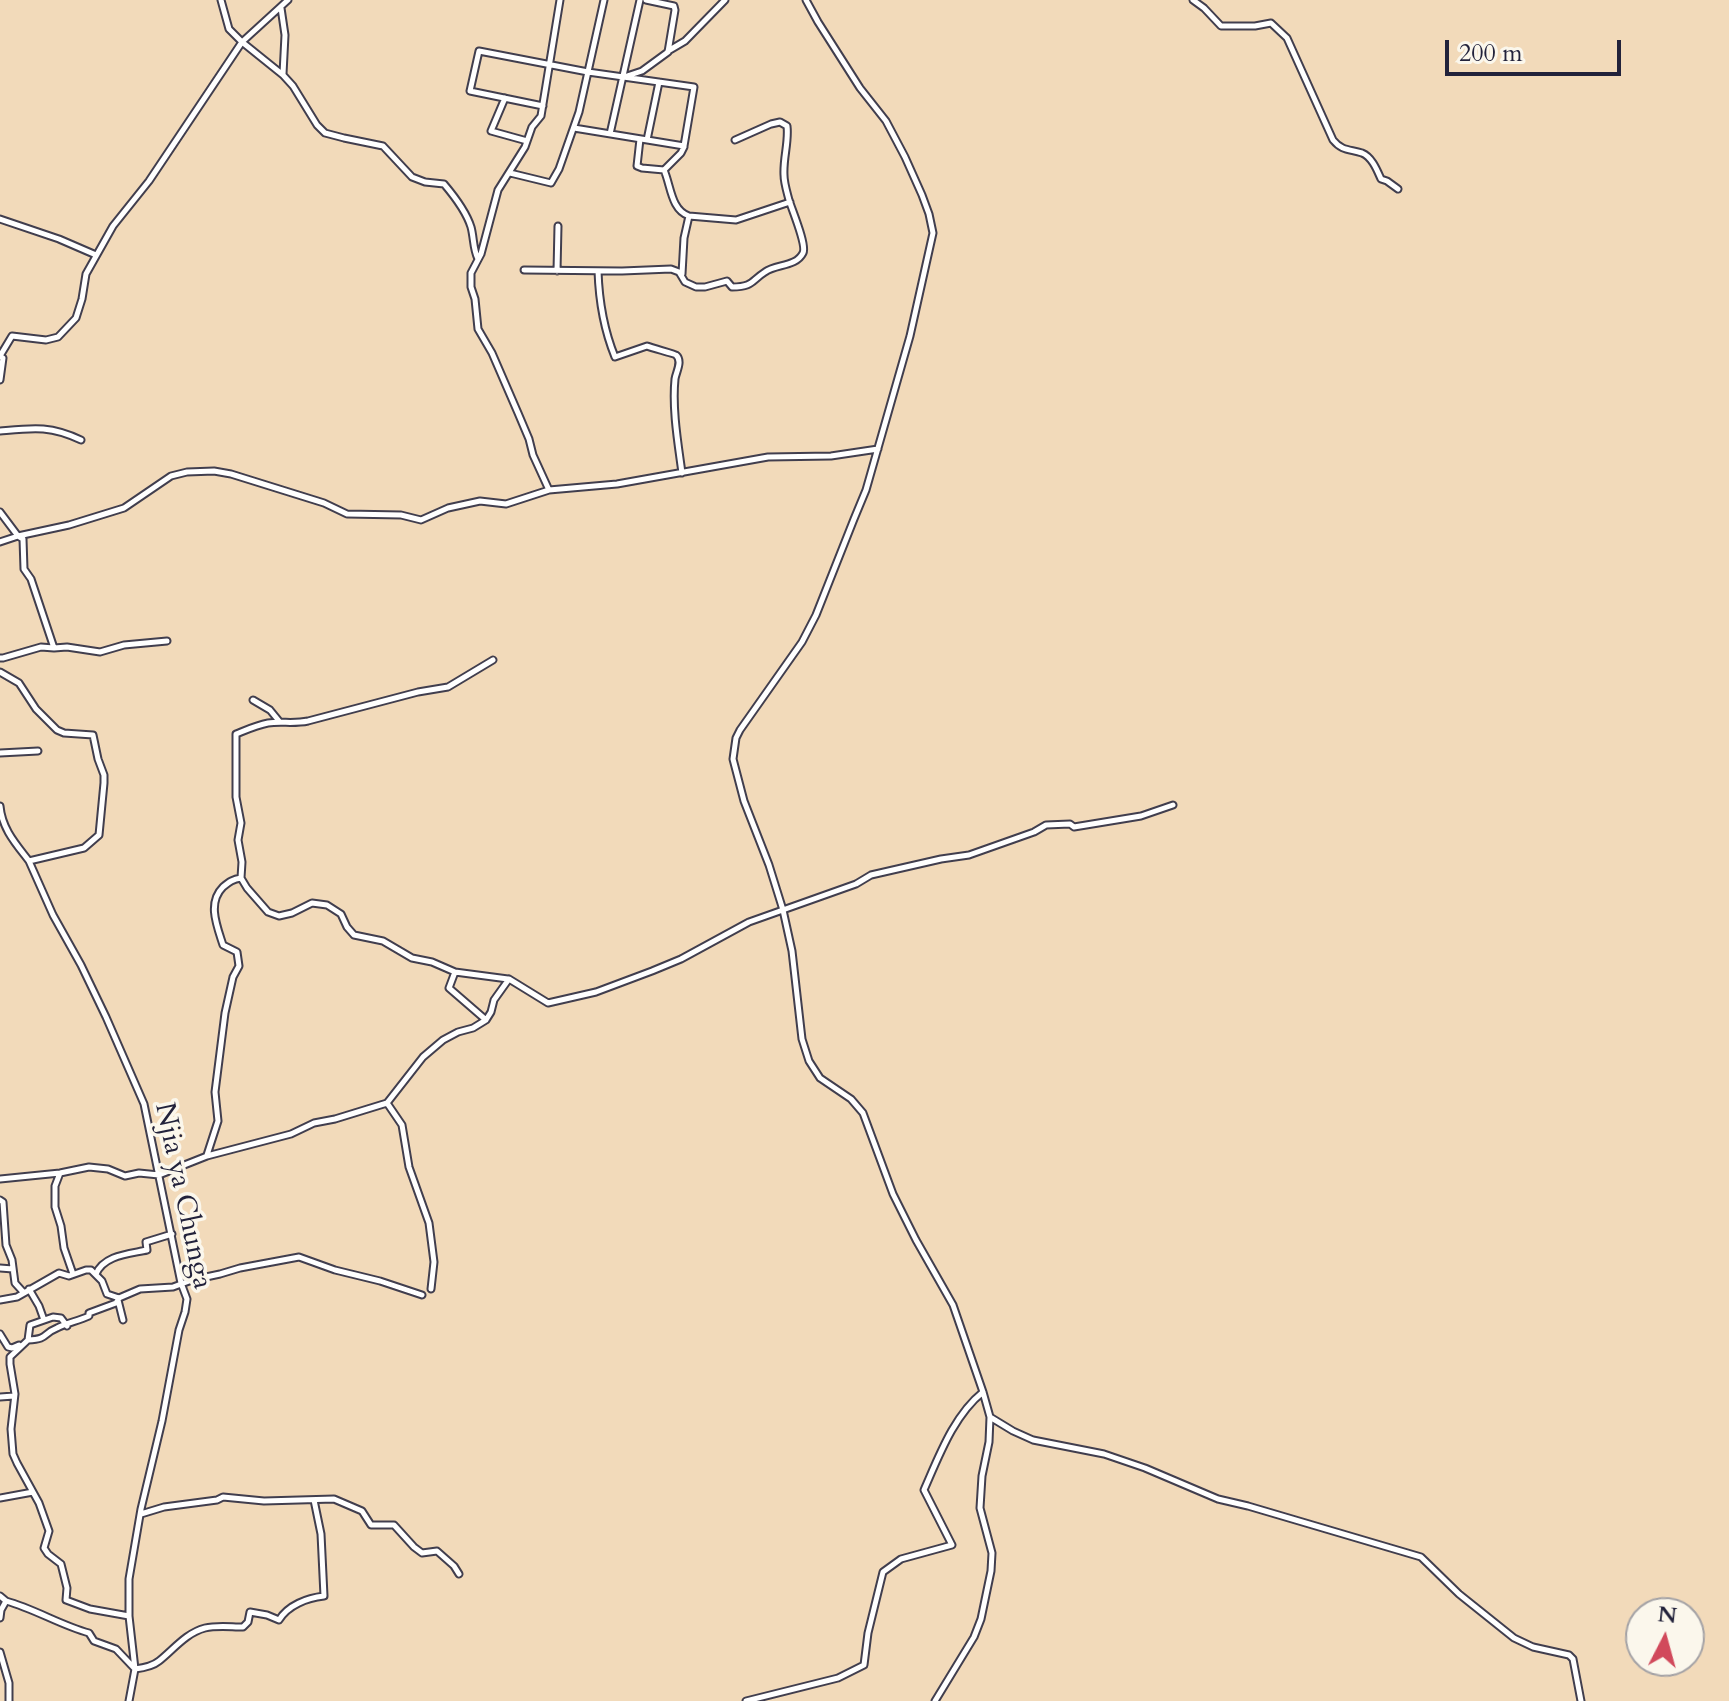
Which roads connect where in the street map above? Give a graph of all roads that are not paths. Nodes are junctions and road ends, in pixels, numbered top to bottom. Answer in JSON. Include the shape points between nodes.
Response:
{"nodes":[{"id":1,"x":221,"y":0,"type":"edge"},
{"id":2,"x":288,"y":0,"type":"edge"},
{"id":3,"x":560,"y":0,"type":"edge"},
{"id":4,"x":604,"y":0,"type":"edge"},
{"id":5,"x":640,"y":0,"type":"edge"},
{"id":6,"x":646,"y":0,"type":"edge"},
{"id":7,"x":725,"y":0,"type":"edge"},
{"id":8,"x":806,"y":0,"type":"edge"},
{"id":9,"x":1193,"y":0,"type":"edge"},
{"id":10,"x":281,"y":7,"type":"junction"},
{"id":11,"x":242,"y":42,"type":"junction"},
{"id":12,"x":668,"y":52,"type":"junction"},
{"id":13,"x":550,"y":64,"type":"junction"},
{"id":14,"x":588,"y":72,"type":"junction"},
{"id":15,"x":283,"y":75,"type":"junction"},
{"id":16,"x":623,"y":77,"type":"junction"},
{"id":17,"x":659,"y":82,"type":"junction"},
{"id":18,"x":505,"y":98,"type":"junction"},
{"id":19,"x":543,"y":106,"type":"junction"},
{"id":20,"x":574,"y":128,"type":"junction"},
{"id":21,"x":610,"y":134,"type":"junction"},
{"id":22,"x":644,"y":139,"type":"junction"},
{"id":23,"x":735,"y":140,"type":"dead end"},
{"id":24,"x":527,"y":141,"type":"junction"},
{"id":25,"x":684,"y":146,"type":"junction"},
{"id":26,"x":664,"y":170,"type":"junction"},
{"id":27,"x":510,"y":173,"type":"junction"},
{"id":28,"x":1398,"y":189,"type":"dead end"},
{"id":29,"x":790,"y":202,"type":"junction"},
{"id":30,"x":689,"y":216,"type":"junction"},
{"id":31,"x":0,"y":219,"type":"edge"},
{"id":32,"x":558,"y":226,"type":"dead end"},
{"id":33,"x":96,"y":255,"type":"junction"},
{"id":34,"x":478,"y":259,"type":"junction"},
{"id":35,"x":524,"y":270,"type":"dead end"},
{"id":36,"x":557,"y":271,"type":"junction"},
{"id":37,"x":598,"y":271,"type":"junction"},
{"id":38,"x":682,"y":274,"type":"junction"},
{"id":39,"x":0,"y":380,"type":"edge"},
{"id":40,"x":0,"y":431,"type":"edge"},
{"id":41,"x":81,"y":440,"type":"dead end"},
{"id":42,"x":878,"y":449,"type":"junction"},
{"id":43,"x":682,"y":473,"type":"junction"},
{"id":44,"x":549,"y":490,"type":"junction"},
{"id":45,"x":0,"y":512,"type":"edge"},
{"id":46,"x":18,"y":536,"type":"junction"},
{"id":47,"x":0,"y":542,"type":"edge"},
{"id":48,"x":167,"y":641,"type":"dead end"},
{"id":49,"x":54,"y":648,"type":"junction"},
{"id":50,"x":0,"y":658,"type":"edge"},
{"id":51,"x":493,"y":660,"type":"dead end"},
{"id":52,"x":0,"y":672,"type":"edge"},
{"id":53,"x":253,"y":700,"type":"dead end"},
{"id":54,"x":279,"y":722,"type":"junction"},
{"id":55,"x":38,"y":751,"type":"dead end"},
{"id":56,"x":0,"y":753,"type":"edge"},
{"id":57,"x":1173,"y":805,"type":"dead end"},
{"id":58,"x":0,"y":806,"type":"edge"},
{"id":59,"x":29,"y":861,"type":"junction"},
{"id":60,"x":241,"y":878,"type":"junction"},
{"id":61,"x":783,"y":910,"type":"junction"},
{"id":62,"x":455,"y":972,"type":"junction"},
{"id":63,"x":509,"y":979,"type":"junction"},
{"id":64,"x":486,"y":1020,"type":"junction"},
{"id":65,"x":387,"y":1103,"type":"junction"},
{"id":66,"x":207,"y":1156,"type":"junction"},
{"id":67,"x":60,"y":1173,"type":"junction"},
{"id":68,"x":159,"y":1175,"type":"junction"},
{"id":69,"x":0,"y":1179,"type":"edge"},
{"id":70,"x":0,"y":1200,"type":"edge"},
{"id":71,"x":172,"y":1234,"type":"junction"},
{"id":72,"x":0,"y":1268,"type":"edge"},
{"id":73,"x":13,"y":1269,"type":"junction"},
{"id":74,"x":73,"y":1274,"type":"junction"},
{"id":75,"x":96,"y":1275,"type":"junction"},
{"id":76,"x":181,"y":1283,"type":"junction"},
{"id":77,"x":431,"y":1289,"type":"dead end"},
{"id":78,"x":27,"y":1291,"type":"junction"},
{"id":79,"x":422,"y":1295,"type":"dead end"},
{"id":80,"x":118,"y":1299,"type":"junction"},
{"id":81,"x":0,"y":1300,"type":"edge"},
{"id":82,"x":44,"y":1320,"type":"junction"},
{"id":83,"x":123,"y":1320,"type":"dead end"},
{"id":84,"x":67,"y":1326,"type":"junction"},
{"id":85,"x":0,"y":1334,"type":"edge"},
{"id":86,"x":28,"y":1340,"type":"junction"},
{"id":87,"x":983,"y":1392,"type":"junction"},
{"id":88,"x":14,"y":1396,"type":"junction"},
{"id":89,"x":0,"y":1397,"type":"edge"},
{"id":90,"x":990,"y":1417,"type":"junction"},
{"id":91,"x":33,"y":1492,"type":"junction"},
{"id":92,"x":0,"y":1498,"type":"edge"},
{"id":93,"x":314,"y":1500,"type":"junction"},
{"id":94,"x":141,"y":1514,"type":"junction"},
{"id":95,"x":459,"y":1574,"type":"dead end"},
{"id":96,"x":0,"y":1596,"type":"edge"},
{"id":97,"x":6,"y":1601,"type":"junction"},
{"id":98,"x":129,"y":1616,"type":"junction"},
{"id":99,"x":0,"y":1618,"type":"edge"},
{"id":100,"x":0,"y":1652,"type":"edge"},
{"id":101,"x":135,"y":1669,"type":"junction"},
{"id":102,"x":9,"y":1701,"type":"edge"},
{"id":103,"x":129,"y":1701,"type":"edge"},
{"id":104,"x":746,"y":1701,"type":"edge"},
{"id":105,"x":935,"y":1701,"type":"edge"},
{"id":106,"x":1581,"y":1701,"type":"edge"}],
"edges":[{"from":1,"to":11,"type":"street","via":[[229,29]]},
{"from":2,"to":10,"type":"street"},
{"from":3,"to":13,"type":"street"},
{"from":4,"to":14,"type":"street"},
{"from":5,"to":16,"type":"street"},
{"from":6,"to":12,"type":"street","via":[[674,6]]},
{"from":7,"to":12,"type":"street"},
{"from":8,"to":42,"type":"street","via":[[886,121],[922,195],[933,233]]},
{"from":9,"to":28,"type":"street","via":[[1221,26],[1271,23],[1287,38],[1333,140],[1340,148],[1364,154],[1381,179]]},
{"from":10,"to":11,"type":"street"},
{"from":10,"to":15,"type":"street"},
{"from":11,"to":15,"type":"street"},
{"from":11,"to":33,"type":"street"},
{"from":12,"to":16,"type":"street"},
{"from":13,"to":14,"type":"street"},
{"from":13,"to":18,"type":"street","via":[[479,51],[470,91]]},
{"from":13,"to":19,"type":"street"},
{"from":14,"to":16,"type":"street"},
{"from":14,"to":20,"type":"street"},
{"from":15,"to":34,"type":"street","via":[[325,133],[383,146],[412,177],[444,184],[466,214]]},
{"from":16,"to":17,"type":"street"},
{"from":16,"to":21,"type":"street"},
{"from":17,"to":22,"type":"street"},
{"from":17,"to":25,"type":"street","via":[[694,87]]},
{"from":18,"to":19,"type":"street"},
{"from":18,"to":24,"type":"street","via":[[491,131]]},
{"from":19,"to":24,"type":"street"},
{"from":20,"to":21,"type":"street"},
{"from":20,"to":27,"type":"street","via":[[551,183]]},
{"from":21,"to":22,"type":"street"},
{"from":22,"to":25,"type":"street"},
{"from":22,"to":26,"type":"street","via":[[637,166]]},
{"from":23,"to":29,"type":"street","via":[[771,124],[787,126],[784,176]]},
{"from":24,"to":27,"type":"street"},
{"from":25,"to":26,"type":"street"},
{"from":26,"to":30,"type":"street","via":[[675,204]]},
{"from":27,"to":34,"type":"street","via":[[498,190]]},
{"from":29,"to":30,"type":"street","via":[[736,220]]},
{"from":29,"to":38,"type":"street","via":[[805,246],[797,259],[738,287],[727,281],[696,287]]},
{"from":30,"to":38,"type":"street"},
{"from":31,"to":33,"type":"street"},
{"from":32,"to":36,"type":"street"},
{"from":33,"to":39,"type":"street","via":[[76,318],[58,337],[12,336],[0,356]]},
{"from":34,"to":44,"type":"street","via":[[471,287],[478,329]]},
{"from":35,"to":36,"type":"street"},
{"from":36,"to":37,"type":"street"},
{"from":37,"to":38,"type":"street","via":[[671,269]]},
{"from":37,"to":43,"type":"street","via":[[605,329],[615,357],[647,346],[678,356]]},
{"from":40,"to":41,"type":"street","via":[[49,428]]},
{"from":42,"to":43,"type":"street","via":[[768,457]]},
{"from":42,"to":61,"type":"street","via":[[816,615],[736,738],[733,759],[739,785]]},
{"from":43,"to":44,"type":"street"},
{"from":44,"to":46,"type":"street","via":[[506,504],[480,501],[448,508],[421,520],[347,514],[231,474],[187,472],[171,476],[124,508]]},
{"from":45,"to":46,"type":"street"},
{"from":46,"to":47,"type":"street"},
{"from":46,"to":49,"type":"street","via":[[23,539],[24,569]]},
{"from":48,"to":49,"type":"street","via":[[100,652]]},
{"from":49,"to":50,"type":"street"},
{"from":51,"to":54,"type":"street","via":[[448,687],[333,716]]},
{"from":52,"to":59,"type":"street","via":[[19,683],[57,730],[93,735],[104,775],[99,835],[84,848]]},
{"from":53,"to":54,"type":"street"},
{"from":54,"to":60,"type":"street","via":[[236,734]]},
{"from":55,"to":56,"type":"street"},
{"from":57,"to":61,"type":"street","via":[[1074,827],[1046,825],[969,855],[871,875]]},
{"from":58,"to":59,"type":"street","name":"Njia ya Chunga","via":[[10,838]]},
{"from":59,"to":68,"type":"street","name":"Njia ya Chunga","via":[[144,1104]]},
{"from":60,"to":62,"type":"street","via":[[268,912],[279,916],[312,903],[327,905],[341,914],[354,935],[383,941],[412,958]]},
{"from":60,"to":66,"type":"street","via":[[232,879],[213,903],[223,945],[237,952],[239,966],[225,1013],[215,1092],[218,1121]]},
{"from":61,"to":63,"type":"street","via":[[681,959],[573,998],[548,1003]]},
{"from":61,"to":87,"type":"street","via":[[809,1061],[820,1078],[863,1113],[893,1194],[953,1305]]},
{"from":62,"to":63,"type":"street"},
{"from":62,"to":64,"type":"street","via":[[449,988]]},
{"from":63,"to":64,"type":"street"},
{"from":64,"to":65,"type":"street","via":[[443,1040]]},
{"from":65,"to":66,"type":"street"},
{"from":65,"to":77,"type":"street","via":[[402,1125],[409,1167],[429,1223]]},
{"from":66,"to":68,"type":"street"},
{"from":67,"to":68,"type":"street","via":[[89,1167],[125,1176]]},
{"from":67,"to":69,"type":"street"},
{"from":67,"to":74,"type":"street","via":[[55,1207]]},
{"from":68,"to":71,"type":"street","name":"Njia ya Chunga"},
{"from":70,"to":73,"type":"street"},
{"from":71,"to":75,"type":"street","via":[[146,1242],[147,1250],[100,1265]]},
{"from":71,"to":76,"type":"street","name":"Njia ya Chunga"},
{"from":72,"to":73,"type":"street"},
{"from":73,"to":78,"type":"street","via":[[15,1283]]},
{"from":74,"to":75,"type":"street","via":[[91,1270]]},
{"from":74,"to":78,"type":"street","via":[[59,1273]]},
{"from":75,"to":80,"type":"street","via":[[107,1294]]},
{"from":76,"to":79,"type":"street","via":[[299,1257]]},
{"from":76,"to":80,"type":"street","via":[[140,1289]]},
{"from":76,"to":94,"type":"street","name":"Njia ya Chunga","via":[[185,1312]]},
{"from":78,"to":81,"type":"street"},
{"from":78,"to":82,"type":"street"},
{"from":80,"to":83,"type":"street"},
{"from":80,"to":84,"type":"street"},
{"from":82,"to":84,"type":"street","via":[[61,1318]]},
{"from":82,"to":86,"type":"street","via":[[30,1325]]},
{"from":84,"to":86,"type":"street"},
{"from":85,"to":86,"type":"street","via":[[12,1348]]},
{"from":86,"to":88,"type":"street","via":[[10,1357]]},
{"from":87,"to":90,"type":"street"},
{"from":87,"to":104,"type":"street","via":[[971,1401],[924,1490],[952,1545],[901,1559],[883,1572],[864,1665],[838,1678]]},
{"from":88,"to":89,"type":"street"},
{"from":88,"to":91,"type":"street","via":[[13,1454]]},
{"from":90,"to":105,"type":"street","via":[[980,1508],[992,1553],[991,1571],[974,1637]]},
{"from":90,"to":106,"type":"street","via":[[1033,1440],[1104,1454],[1218,1499],[1421,1557],[1514,1638],[1569,1655]]},
{"from":91,"to":92,"type":"street"},
{"from":91,"to":98,"type":"street","via":[[49,1531],[44,1548],[61,1564],[66,1600]]},
{"from":93,"to":94,"type":"street","via":[[223,1497]]},
{"from":93,"to":95,"type":"street","via":[[334,1499],[362,1511],[371,1525],[394,1525],[414,1547],[422,1553],[437,1551]]},
{"from":93,"to":101,"type":"street","via":[[324,1596],[297,1604],[279,1620],[250,1612],[243,1627],[201,1629],[157,1663]]},
{"from":94,"to":98,"type":"street","name":"Njia ya Chunga","via":[[129,1579]]},
{"from":96,"to":97,"type":"street"},
{"from":97,"to":99,"type":"street"},
{"from":97,"to":101,"type":"street","via":[[89,1633],[94,1641],[116,1649]]},
{"from":98,"to":101,"type":"street","name":"Njia ya Chunga"},
{"from":100,"to":102,"type":"street"},
{"from":101,"to":103,"type":"street","name":"Njia ya Chunga"}]}
